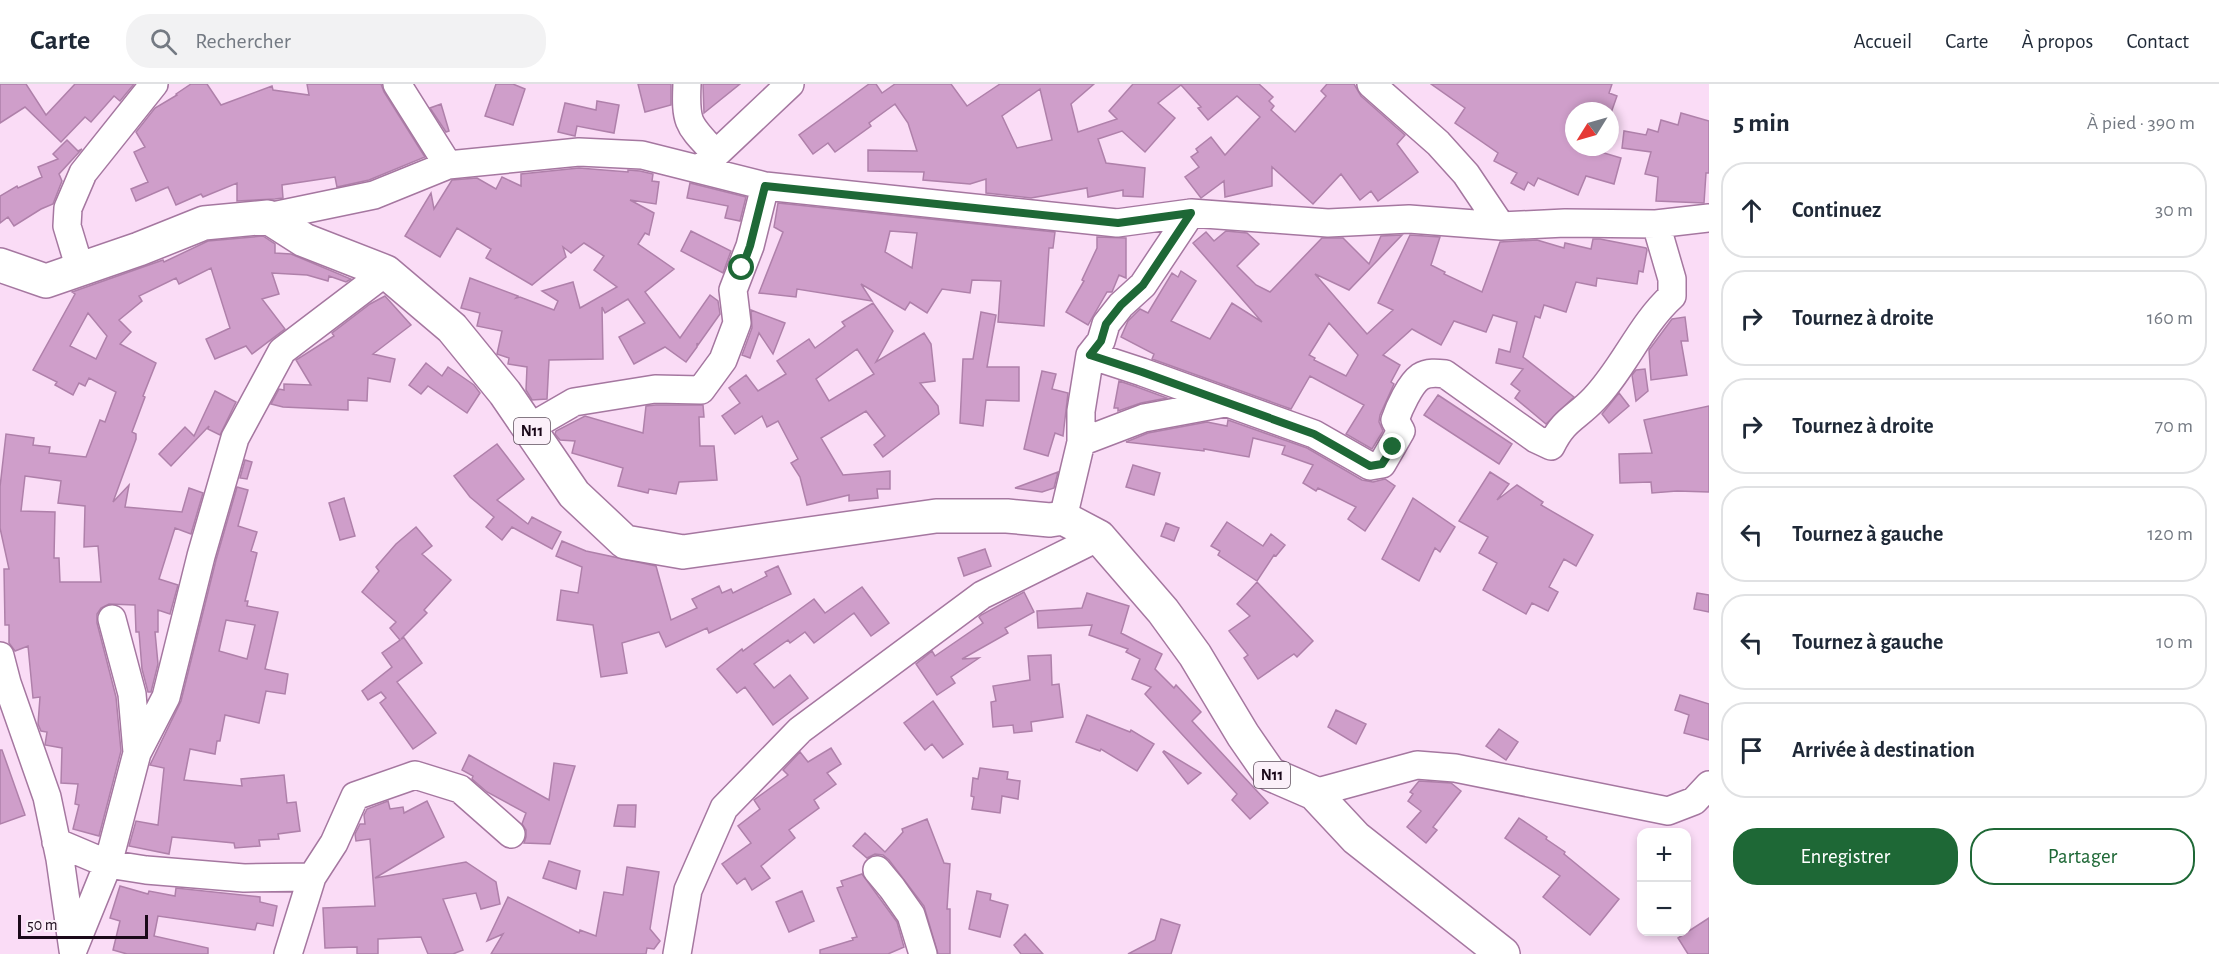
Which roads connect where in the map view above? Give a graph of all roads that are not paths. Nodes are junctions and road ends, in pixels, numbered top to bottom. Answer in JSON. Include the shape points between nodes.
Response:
{"nodes":[{"id":1,"x":154,"y":84,"type":"edge"},
{"id":2,"x":397,"y":84,"type":"edge"},
{"id":3,"x":687,"y":84,"type":"edge"},
{"id":4,"x":790,"y":84,"type":"edge"},
{"id":5,"x":1371,"y":84,"type":"edge"},
{"id":6,"x":708,"y":161,"type":"junction"},
{"id":7,"x":448,"y":165,"type":"junction"},
{"id":8,"x":765,"y":186,"type":"junction"},
{"id":9,"x":1191,"y":213,"type":"junction"},
{"id":10,"x":268,"y":217,"type":"junction"},
{"id":11,"x":1709,"y":218,"type":"edge"},
{"id":12,"x":1656,"y":224,"type":"junction"},
{"id":13,"x":1501,"y":226,"type":"junction"},
{"id":14,"x":0,"y":265,"type":"edge"},
{"id":15,"x":80,"y":269,"type":"junction"},
{"id":16,"x":386,"y":272,"type":"junction"},
{"id":17,"x":1090,"y":355,"type":"junction"},
{"id":18,"x":1225,"y":403,"type":"junction"},
{"id":19,"x":529,"y":428,"type":"junction"},
{"id":20,"x":1081,"y":442,"type":"junction"},
{"id":21,"x":1063,"y":518,"type":"junction"},
{"id":22,"x":1099,"y":537,"type":"junction"},
{"id":23,"x":112,"y":619,"type":"dead end"},
{"id":24,"x":0,"y":656,"type":"edge"},
{"id":25,"x":137,"y":753,"type":"junction"},
{"id":26,"x":1709,"y":785,"type":"edge"},
{"id":27,"x":1314,"y":794,"type":"junction"},
{"id":28,"x":511,"y":834,"type":"dead end"},
{"id":29,"x":56,"y":842,"type":"junction"},
{"id":30,"x":108,"y":864,"type":"junction"},
{"id":31,"x":877,"y":870,"type":"dead end"},
{"id":32,"x":312,"y":877,"type":"junction"},
{"id":33,"x":73,"y":952,"type":"edge"},
{"id":34,"x":288,"y":954,"type":"edge"},
{"id":35,"x":676,"y":954,"type":"edge"},
{"id":36,"x":923,"y":954,"type":"edge"},
{"id":37,"x":1503,"y":954,"type":"edge"}],
"edges":[{"from":1,"to":15,"type":"street","via":[[83,173],[68,208],[67,226]]},
{"from":2,"to":7,"type":"street"},
{"from":3,"to":6,"type":"street","via":[[690,126]]},
{"from":4,"to":6,"type":"street"},
{"from":5,"to":13,"type":"street","via":[[1438,142],[1466,174]]},
{"from":6,"to":7,"type":"street","via":[[579,152]]},
{"from":6,"to":8,"type":"street"},
{"from":7,"to":10,"type":"street","via":[[374,195]]},
{"from":8,"to":9,"type":"street","via":[[1118,223]]},
{"from":8,"to":19,"type":"street","via":[[750,246],[733,290],[737,323],[723,360],[700,390],[655,389],[574,402]]},
{"from":9,"to":13,"type":"street","via":[[1328,223],[1409,219]]},
{"from":9,"to":17,"type":"street","via":[[1143,285],[1106,324],[1101,341]]},
{"from":10,"to":15,"type":"highway","via":[[204,223]]},
{"from":10,"to":16,"type":"highway","number":"N11","via":[[304,240]]},
{"from":11,"to":12,"type":"street"},
{"from":12,"to":13,"type":"street"},
{"from":12,"to":18,"type":"street","via":[[1672,279],[1672,296],[1656,310],[1594,399],[1563,424],[1551,446],[1445,374],[1420,377],[1400,407],[1395,420],[1401,431],[1393,447],[1382,464],[1370,466],[1314,434]]},
{"from":14,"to":15,"type":"highway","via":[[46,281]]},
{"from":16,"to":19,"type":"highway","number":"N11","via":[[452,328]]},
{"from":16,"to":25,"type":"street","via":[[282,351],[236,438],[166,696]]},
{"from":17,"to":18,"type":"street"},
{"from":17,"to":20,"type":"street","via":[[1081,411]]},
{"from":18,"to":20,"type":"street","via":[[1144,418]]},
{"from":19,"to":21,"type":"highway","number":"N11","via":[[574,494],[626,542],[683,552],[936,516]]},
{"from":20,"to":21,"type":"street"},
{"from":21,"to":22,"type":"highway","number":"N11"},
{"from":22,"to":27,"type":"highway","number":"N11","via":[[1163,611],[1270,774]]},
{"from":22,"to":35,"type":"street","via":[[982,596],[800,730],[724,808],[688,890]]},
{"from":23,"to":25,"type":"street","via":[[132,694]]},
{"from":24,"to":29,"type":"street","via":[[48,797]]},
{"from":25,"to":30,"type":"street"},
{"from":26,"to":27,"type":"street","via":[[1694,801],[1668,811],[1455,768],[1417,765]]},
{"from":27,"to":37,"type":"highway","number":"N11","via":[[1356,838]]},
{"from":28,"to":32,"type":"street","via":[[460,789],[415,775],[355,796]]},
{"from":29,"to":30,"type":"street"},
{"from":29,"to":33,"type":"street"},
{"from":30,"to":32,"type":"street","via":[[244,878]]},
{"from":30,"to":33,"type":"street"},
{"from":31,"to":36,"type":"street","via":[[911,915]]},
{"from":32,"to":34,"type":"street"}]}
